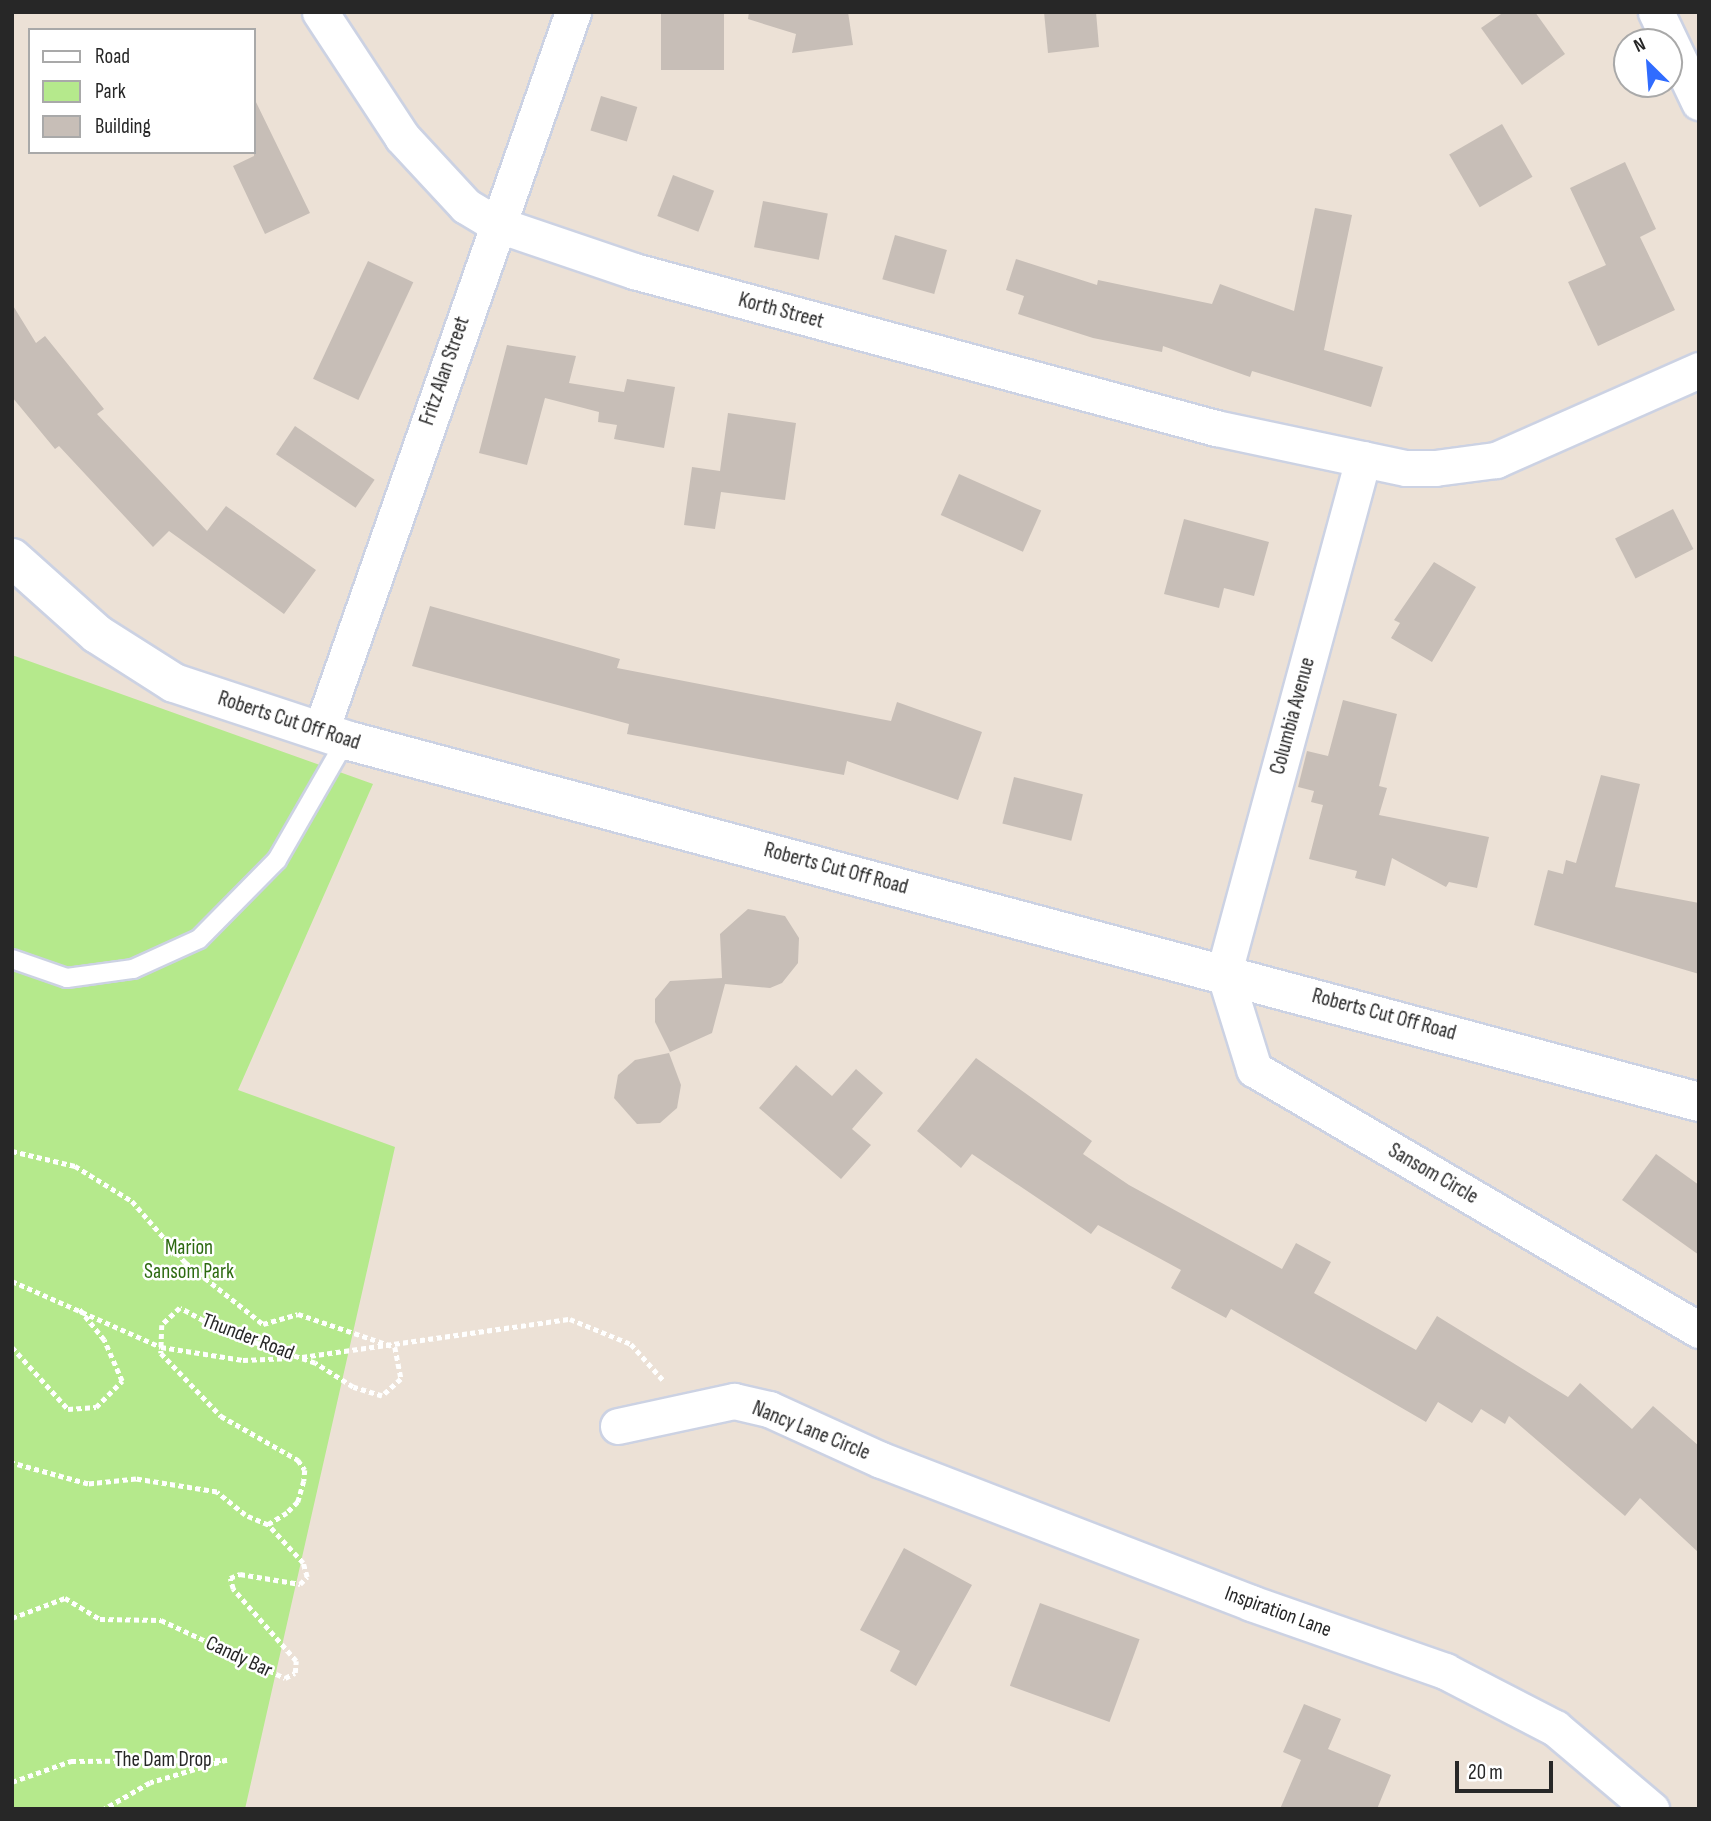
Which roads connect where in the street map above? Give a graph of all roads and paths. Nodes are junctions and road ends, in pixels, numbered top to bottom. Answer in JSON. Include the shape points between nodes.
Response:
{"nodes":[{"id":1,"x":320,"y":12,"type":"edge"},
{"id":2,"x":573,"y":12,"type":"edge"},
{"id":3,"x":1656,"y":12,"type":"edge"},
{"id":4,"x":1699,"y":102,"type":"edge"},
{"id":5,"x":496,"y":224,"type":"junction"},
{"id":6,"x":1699,"y":370,"type":"edge"},
{"id":7,"x":1351,"y":456,"type":"junction"},
{"id":8,"x":12,"y":558,"type":"edge"},
{"id":9,"x":334,"y":735,"type":"junction"},
{"id":10,"x":12,"y":959,"type":"edge"},
{"id":11,"x":1224,"y":972,"type":"junction"},
{"id":12,"x":1699,"y":1102,"type":"edge"},
{"id":13,"x":12,"y":1151,"type":"edge"},
{"id":14,"x":12,"y":1281,"type":"edge"},
{"id":15,"x":77,"y":1307,"type":"junction"},
{"id":16,"x":1699,"y":1330,"type":"edge"},
{"id":17,"x":162,"y":1347,"type":"junction"},
{"id":18,"x":12,"y":1348,"type":"edge"},
{"id":19,"x":395,"y":1348,"type":"junction"},
{"id":20,"x":299,"y":1357,"type":"junction"},
{"id":21,"x":687,"y":1407,"type":"junction"},
{"id":22,"x":618,"y":1426,"type":"dead end"},
{"id":23,"x":881,"y":1460,"type":"joint"},
{"id":24,"x":12,"y":1463,"type":"edge"},
{"id":25,"x":268,"y":1525,"type":"junction"},
{"id":26,"x":12,"y":1618,"type":"edge"},
{"id":27,"x":12,"y":1782,"type":"edge"},
{"id":28,"x":105,"y":1809,"type":"edge"},
{"id":29,"x":1651,"y":1809,"type":"edge"}],
"edges":[{"from":1,"to":5,"type":"street","name":"Korth Street","via":[[402,137],[466,205]]},
{"from":2,"to":5,"type":"street","name":"Fritz Alan Street"},
{"from":3,"to":4,"type":"street"},
{"from":5,"to":7,"type":"street","name":"Korth Street","via":[[634,271],[1216,428]]},
{"from":5,"to":9,"type":"street","name":"Fritz Alan Street"},
{"from":6,"to":7,"type":"street","via":[[1496,460],[1435,468]]},
{"from":7,"to":11,"type":"street","name":"Columbia Avenue"},
{"from":8,"to":9,"type":"street","name":"Roberts Cut Off Road","via":[[97,634],[174,683]]},
{"from":9,"to":10,"type":"lane","via":[[277,860],[199,939],[133,969],[67,978]]},
{"from":9,"to":11,"type":"street","name":"Roberts Cut Off Road"},
{"from":11,"to":12,"type":"street","name":"Roberts Cut Off Road"},
{"from":11,"to":16,"type":"street","name":"Sansom Circle","via":[[1254,1069]]},
{"from":13,"to":19,"type":"path","name":"Thunder Road","via":[[75,1166],[132,1201],[186,1262],[263,1324],[298,1314]]},
{"from":14,"to":15,"type":"path"},
{"from":15,"to":17,"type":"path"},
{"from":15,"to":18,"type":"path","via":[[104,1340],[122,1381],[96,1407],[68,1409]]},
{"from":17,"to":20,"type":"path","via":[[243,1360]]},
{"from":17,"to":20,"type":"path","name":"Thunder Road","via":[[162,1325],[180,1308],[226,1333]]},
{"from":17,"to":25,"type":"path","via":[[221,1416],[270,1441],[305,1469],[298,1502]]},
{"from":19,"to":20,"type":"path"},
{"from":19,"to":20,"type":"path","name":"Thunder Road","via":[[401,1379],[382,1395],[353,1387]]},
{"from":19,"to":21,"type":"path","via":[[570,1319],[631,1344]]},
{"from":21,"to":22,"type":"street","name":"Nancy Lane Circle"},
{"from":21,"to":23,"type":"street","name":"Nancy Lane Circle","via":[[734,1401],[769,1409]]},
{"from":23,"to":29,"type":"street","name":"Inspiration Lane","via":[[1251,1603],[1444,1671],[1555,1728]]},
{"from":24,"to":25,"type":"path","via":[[88,1484],[136,1479],[217,1492],[245,1515]]},
{"from":25,"to":26,"type":"path","name":"Candy Bar","via":[[303,1563],[307,1577],[300,1584],[240,1574],[230,1578],[233,1588],[296,1661],[295,1673],[285,1678],[161,1620],[100,1619],[65,1598]]},
{"from":27,"to":28,"type":"path","name":"The Dam Drop","via":[[71,1760],[227,1760],[150,1783]]}]}
